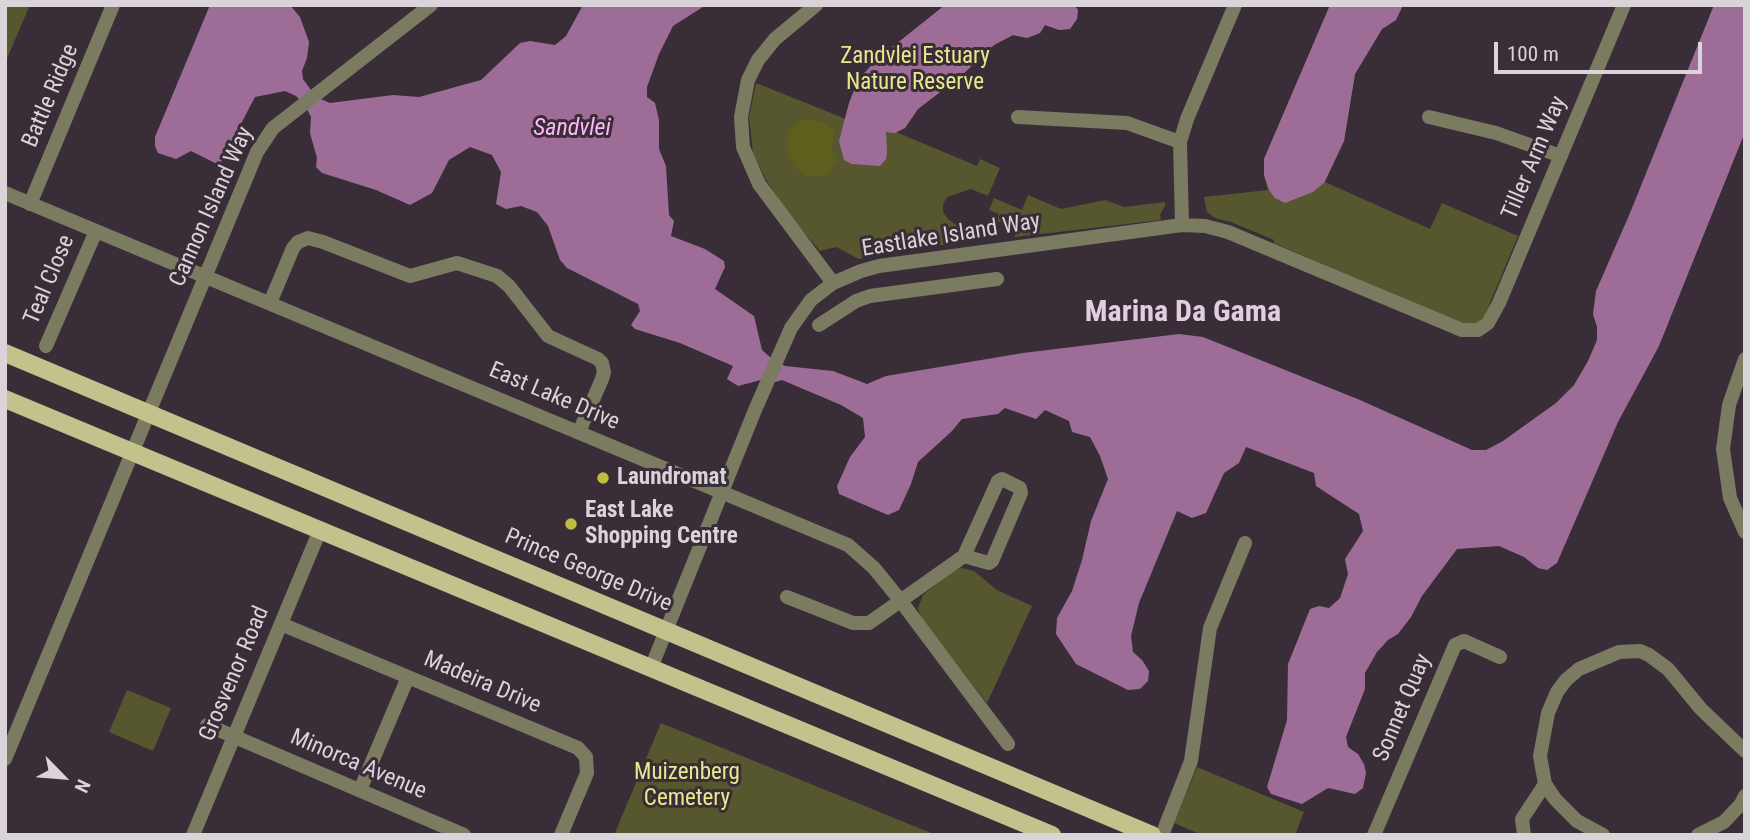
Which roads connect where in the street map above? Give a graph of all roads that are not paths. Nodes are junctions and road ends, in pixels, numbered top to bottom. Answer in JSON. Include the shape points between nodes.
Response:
{"nodes":[{"id":1,"x":113,"y":5,"type":"edge"},
{"id":2,"x":431,"y":5,"type":"edge"},
{"id":3,"x":816,"y":5,"type":"edge"},
{"id":4,"x":1235,"y":5,"type":"edge"},
{"id":5,"x":1624,"y":5,"type":"edge"},
{"id":6,"x":1018,"y":117,"type":"dead end"},
{"id":7,"x":1429,"y":117,"type":"dead end"},
{"id":8,"x":1180,"y":142,"type":"junction"},
{"id":9,"x":1561,"y":156,"type":"junction"},
{"id":10,"x":6,"y":197,"type":"edge"},
{"id":11,"x":30,"y":204,"type":"junction"},
{"id":12,"x":1182,"y":225,"type":"junction"},
{"id":13,"x":96,"y":231,"type":"junction"},
{"id":14,"x":860,"y":271,"type":"junction"},
{"id":15,"x":204,"y":276,"type":"junction"},
{"id":16,"x":997,"y":279,"type":"dead end"},
{"id":17,"x":833,"y":283,"type":"junction"},
{"id":18,"x":870,"y":296,"type":"junction"},
{"id":19,"x":270,"y":303,"type":"junction"},
{"id":20,"x":819,"y":325,"type":"dead end"},
{"id":21,"x":1485,"y":326,"type":"joint"},
{"id":22,"x":46,"y":346,"type":"dead end"},
{"id":23,"x":5,"y":353,"type":"edge"},
{"id":24,"x":1745,"y":359,"type":"edge"},
{"id":25,"x":5,"y":399,"type":"edge"},
{"id":26,"x":148,"y":413,"type":"junction"},
{"id":27,"x":579,"y":432,"type":"junction"},
{"id":28,"x":132,"y":452,"type":"junction"},
{"id":29,"x":722,"y":492,"type":"junction"},
{"id":30,"x":320,"y":530,"type":"junction"},
{"id":31,"x":1745,"y":532,"type":"edge"},
{"id":32,"x":1245,"y":544,"type":"dead end"},
{"id":33,"x":964,"y":556,"type":"junction"},
{"id":34,"x":787,"y":597,"type":"dead end"},
{"id":35,"x":900,"y":600,"type":"junction"},
{"id":36,"x":281,"y":624,"type":"junction"},
{"id":37,"x":666,"y":631,"type":"junction"},
{"id":38,"x":1500,"y":657,"type":"dead end"},
{"id":39,"x":651,"y":668,"type":"junction"},
{"id":40,"x":408,"y":677,"type":"junction"},
{"id":41,"x":207,"y":725,"type":"dead end"},
{"id":42,"x":234,"y":736,"type":"junction"},
{"id":43,"x":1008,"y":744,"type":"dead end"},
{"id":44,"x":1745,"y":751,"type":"edge"},
{"id":45,"x":5,"y":759,"type":"edge"},
{"id":46,"x":1545,"y":784,"type":"junction"},
{"id":47,"x":360,"y":790,"type":"junction"},
{"id":48,"x":1745,"y":796,"type":"edge"},
{"id":49,"x":1592,"y":833,"type":"edge"},
{"id":50,"x":193,"y":835,"type":"edge"},
{"id":51,"x":464,"y":835,"type":"edge"},
{"id":52,"x":561,"y":835,"type":"edge"},
{"id":53,"x":1052,"y":835,"type":"edge"},
{"id":54,"x":1152,"y":835,"type":"edge"},
{"id":55,"x":1162,"y":835,"type":"edge"},
{"id":56,"x":1374,"y":835,"type":"edge"},
{"id":57,"x":1524,"y":835,"type":"edge"},
{"id":58,"x":1698,"y":835,"type":"edge"}],
"edges":[{"from":1,"to":11,"type":"street","name":"Battle Ridge"},
{"from":2,"to":15,"type":"street","name":"Cannon Island Way","via":[[273,128],[257,152]]},
{"from":3,"to":17,"type":"street","via":[[780,34],[758,60],[748,80],[741,117],[743,146],[759,184]]},
{"from":4,"to":8,"type":"street"},
{"from":5,"to":9,"type":"street","name":"Tiller Arm Way"},
{"from":6,"to":8,"type":"street","via":[[1127,124]]},
{"from":7,"to":9,"type":"street","via":[[1496,132]]},
{"from":8,"to":12,"type":"street"},
{"from":9,"to":21,"type":"street","name":"Tiller Arm Way","via":[[1492,319]]},
{"from":10,"to":11,"type":"street","name":"East Lake Drive"},
{"from":11,"to":13,"type":"street","name":"East Lake Drive"},
{"from":12,"to":14,"type":"street","name":"Eastlake Island Way"},
{"from":12,"to":21,"type":"street","name":"Eastlake Island Way","via":[[1228,232],[1462,330]]},
{"from":13,"to":15,"type":"street","name":"East Lake Drive"},
{"from":13,"to":22,"type":"street","name":"Teal Close"},
{"from":14,"to":17,"type":"street","name":"Eastlake Island Way"},
{"from":14,"to":18,"type":"street"},
{"from":15,"to":19,"type":"street","name":"East Lake Drive"},
{"from":15,"to":26,"type":"street","name":"Cannon Island Way"},
{"from":16,"to":18,"type":"street"},
{"from":17,"to":29,"type":"street","name":"Eastlake Island Way","via":[[803,310],[781,351]]},
{"from":18,"to":20,"type":"street"},
{"from":19,"to":27,"type":"street","name":"East Lake Drive"},
{"from":19,"to":27,"type":"street","via":[[293,248],[308,238],[410,276],[457,263],[497,276],[548,336],[602,363],[604,373]]},
{"from":23,"to":26,"type":"main road","name":"Prince George Drive"},
{"from":24,"to":31,"type":"street","via":[[1729,405],[1723,449],[1730,498]]},
{"from":25,"to":28,"type":"main road"},
{"from":26,"to":28,"type":"street","name":"Cannon Island Way"},
{"from":26,"to":37,"type":"main road","name":"Prince George Drive"},
{"from":27,"to":29,"type":"street","name":"East Lake Drive"},
{"from":28,"to":30,"type":"main road"},
{"from":28,"to":45,"type":"street","name":"Cannon Island Way"},
{"from":29,"to":35,"type":"street","name":"East Lake Drive","via":[[848,545]]},
{"from":29,"to":37,"type":"street","name":"Eastlake Island Way"},
{"from":30,"to":36,"type":"street","name":"Grosvenor Road"},
{"from":30,"to":39,"type":"main road"},
{"from":32,"to":55,"type":"street","via":[[1210,628],[1191,761]]},
{"from":33,"to":33,"type":"street","via":[[998,481],[1020,488],[992,561]]},
{"from":33,"to":35,"type":"street"},
{"from":34,"to":35,"type":"street","via":[[853,624],[873,621]]},
{"from":35,"to":43,"type":"street","name":"East Lake Drive"},
{"from":36,"to":40,"type":"street","name":"Madeira Drive"},
{"from":36,"to":42,"type":"street","name":"Grosvenor Road"},
{"from":37,"to":39,"type":"street","name":"Eastlake Island Way"},
{"from":37,"to":54,"type":"main road","name":"Prince George Drive"},
{"from":38,"to":56,"type":"street","name":"Sonnet Quay","via":[[1464,641],[1455,645]]},
{"from":39,"to":53,"type":"main road"},
{"from":40,"to":47,"type":"street"},
{"from":40,"to":52,"type":"street","name":"Madeira Drive","via":[[583,752],[587,773]]},
{"from":41,"to":42,"type":"street","name":"Minorca Avenue"},
{"from":42,"to":47,"type":"street","name":"Minorca Avenue"},
{"from":42,"to":50,"type":"street","name":"Grosvenor Road"},
{"from":44,"to":46,"type":"street","via":[[1659,660],[1640,651],[1619,652],[1579,669],[1557,692],[1542,737]]},
{"from":46,"to":49,"type":"street","via":[[1564,810]]},
{"from":46,"to":57,"type":"street","via":[[1522,820]]},
{"from":47,"to":51,"type":"street","name":"Minorca Avenue"},
{"from":48,"to":58,"type":"street","via":[[1724,822]]}]}
